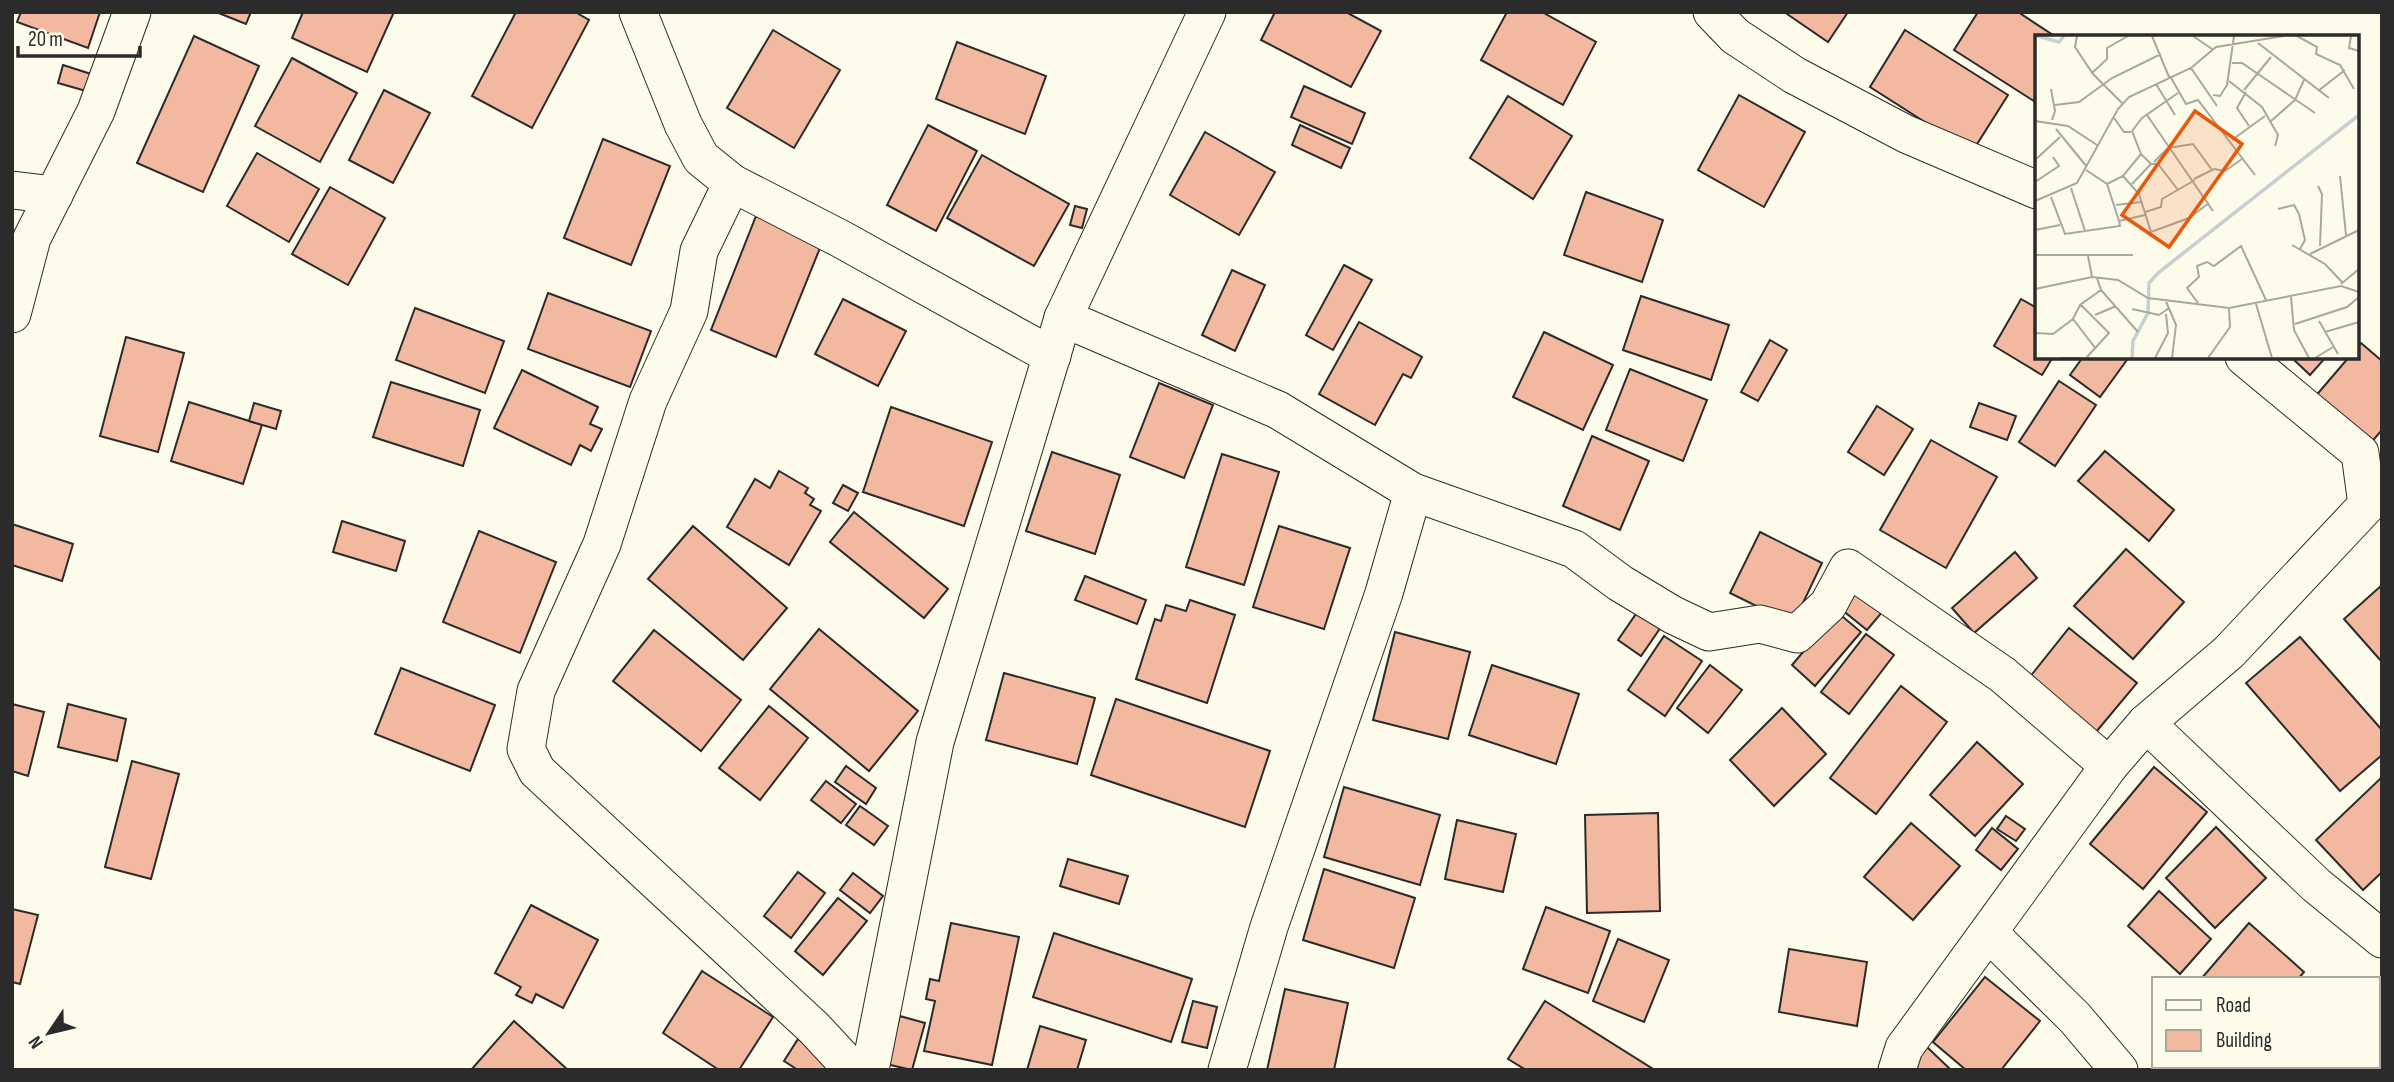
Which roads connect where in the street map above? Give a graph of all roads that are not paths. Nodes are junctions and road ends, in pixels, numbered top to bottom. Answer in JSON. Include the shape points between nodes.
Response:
{"nodes":[{"id":1,"x":132,"y":12,"type":"edge"},
{"id":2,"x":638,"y":12,"type":"edge"},
{"id":3,"x":1207,"y":12,"type":"edge"},
{"id":4,"x":1712,"y":12,"type":"edge"},
{"id":5,"x":732,"y":183,"type":"junction"},
{"id":6,"x":2035,"y":189,"type":"edge"},
{"id":7,"x":12,"y":190,"type":"edge"},
{"id":8,"x":54,"y":195,"type":"junction"},
{"id":9,"x":12,"y":314,"type":"edge"},
{"id":10,"x":1063,"y":318,"type":"junction"},
{"id":11,"x":1052,"y":356,"type":"junction"},
{"id":12,"x":2246,"y":359,"type":"edge"},
{"id":13,"x":1413,"y":492,"type":"junction"},
{"id":14,"x":2146,"y":723,"type":"junction"},
{"id":15,"x":2109,"y":766,"type":"junction"},
{"id":16,"x":1989,"y":933,"type":"junction"},
{"id":17,"x":2382,"y":939,"type":"edge"},
{"id":18,"x":853,"y":1070,"type":"edge"},
{"id":19,"x":870,"y":1070,"type":"edge"},
{"id":20,"x":1227,"y":1070,"type":"edge"},
{"id":21,"x":1897,"y":1070,"type":"edge"},
{"id":22,"x":2119,"y":1070,"type":"edge"}],
"edges":[{"from":1,"to":8,"type":"street","via":[[96,111]]},
{"from":2,"to":5,"type":"street","via":[[701,158]]},
{"from":3,"to":10,"type":"street"},
{"from":4,"to":6,"type":"street","via":[[1735,36],[1794,75],[1906,134]]},
{"from":5,"to":11,"type":"street"},
{"from":5,"to":18,"type":"street","via":[[699,251],[689,311],[648,401],[602,544],[536,691],[526,749],[537,771],[814,1028]]},
{"from":7,"to":8,"type":"street"},
{"from":8,"to":9,"type":"street","via":[[32,238]]},
{"from":10,"to":11,"type":"street"},
{"from":10,"to":13,"type":"street","via":[[1278,410]]},
{"from":11,"to":19,"type":"street","via":[[934,742]]},
{"from":12,"to":14,"type":"street","via":[[2360,453],[2367,505],[2229,652]]},
{"from":13,"to":15,"type":"street","via":[[1574,549],[1620,583],[1709,632],[1760,624],[1797,634],[1828,605],[1848,568],[2003,675]]},
{"from":13,"to":20,"type":"street","via":[[1384,593],[1269,928]]},
{"from":14,"to":15,"type":"street"},
{"from":14,"to":17,"type":"street","via":[[2316,885]]},
{"from":15,"to":16,"type":"street"},
{"from":16,"to":21,"type":"street","via":[[1904,1048]]},
{"from":16,"to":22,"type":"street","via":[[2075,1018]]}]}
